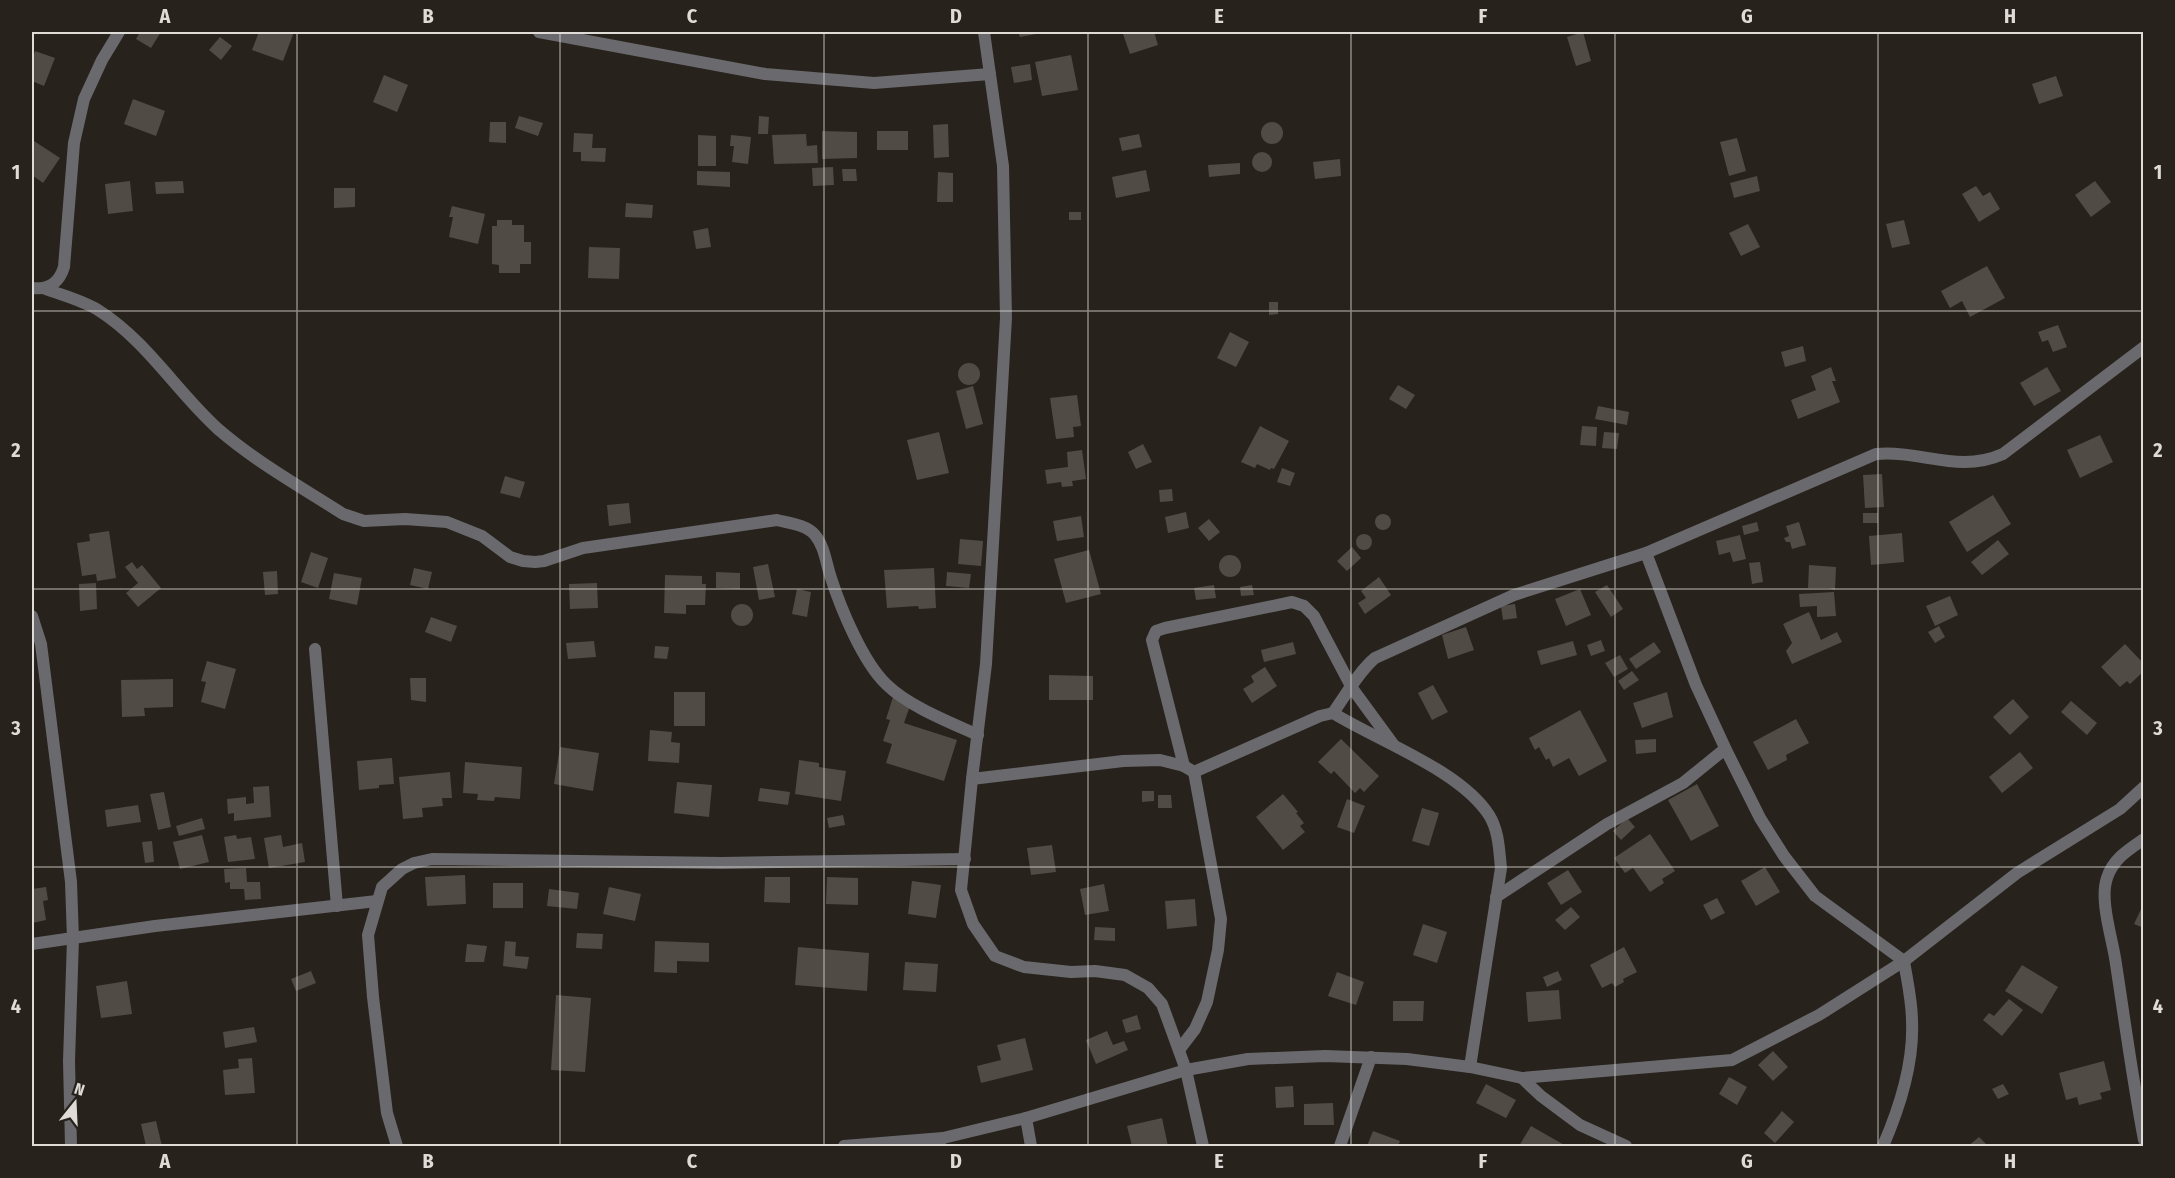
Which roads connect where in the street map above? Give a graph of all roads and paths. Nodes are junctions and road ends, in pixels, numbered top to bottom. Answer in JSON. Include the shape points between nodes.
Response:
{"nodes":[{"id":1,"x":119,"y":32,"type":"edge"},
{"id":2,"x":539,"y":32,"type":"edge"},
{"id":3,"x":984,"y":32,"type":"edge"},
{"id":4,"x":990,"y":74,"type":"junction"},
{"id":5,"x":37,"y":288,"type":"edge"},
{"id":6,"x":2144,"y":347,"type":"edge"},
{"id":7,"x":1646,"y":553,"type":"junction"},
{"id":8,"x":32,"y":616,"type":"edge"},
{"id":9,"x":315,"y":649,"type":"dead end"},
{"id":10,"x":1352,"y":688,"type":"junction"},
{"id":11,"x":1333,"y":713,"type":"junction"},
{"id":12,"x":978,"y":735,"type":"junction"},
{"id":13,"x":1393,"y":745,"type":"junction"},
{"id":14,"x":1725,"y":749,"type":"junction"},
{"id":15,"x":1189,"y":769,"type":"junction"},
{"id":16,"x":972,"y":779,"type":"junction"},
{"id":17,"x":2144,"y":787,"type":"edge"},
{"id":18,"x":2144,"y":839,"type":"edge"},
{"id":19,"x":965,"y":859,"type":"junction"},
{"id":20,"x":1496,"y":897,"type":"junction"},
{"id":21,"x":377,"y":901,"type":"junction"},
{"id":22,"x":337,"y":906,"type":"junction"},
{"id":23,"x":73,"y":939,"type":"junction"},
{"id":24,"x":32,"y":944,"type":"edge"},
{"id":25,"x":1904,"y":961,"type":"junction"},
{"id":26,"x":1179,"y":1050,"type":"junction"},
{"id":27,"x":1371,"y":1057,"type":"junction"},
{"id":28,"x":1470,"y":1067,"type":"junction"},
{"id":29,"x":1186,"y":1070,"type":"junction"},
{"id":30,"x":1522,"y":1078,"type":"junction"},
{"id":31,"x":1026,"y":1118,"type":"junction"},
{"id":32,"x":2144,"y":1140,"type":"edge"},
{"id":33,"x":939,"y":1142,"type":"edge"},
{"id":34,"x":71,"y":1146,"type":"edge"},
{"id":35,"x":398,"y":1146,"type":"edge"},
{"id":36,"x":844,"y":1146,"type":"edge"},
{"id":37,"x":1031,"y":1146,"type":"edge"},
{"id":38,"x":1203,"y":1146,"type":"edge"},
{"id":39,"x":1340,"y":1146,"type":"edge"},
{"id":40,"x":1626,"y":1146,"type":"edge"},
{"id":41,"x":1883,"y":1146,"type":"edge"}],
"edges":[{"from":1,"to":5,"type":"street","via":[[84,99],[74,143],[64,267],[52,286]]},
{"from":2,"to":4,"type":"street","via":[[765,74],[874,83]]},
{"from":3,"to":4,"type":"street"},
{"from":4,"to":12,"type":"street","via":[[1003,166],[1006,318],[986,663]]},
{"from":5,"to":12,"type":"street","via":[[91,306],[117,323],[218,429],[271,468],[355,519],[447,522],[482,536],[510,557],[535,562],[583,548],[777,520],[806,528],[822,547],[865,658],[886,685],[928,713]]},
{"from":6,"to":7,"type":"street","via":[[2003,454],[1987,462],[1959,464],[1896,452],[1876,454]]},
{"from":7,"to":10,"type":"street","via":[[1514,595],[1375,658],[1365,666]]},
{"from":7,"to":14,"type":"street"},
{"from":8,"to":23,"type":"street","via":[[41,644],[71,882]]},
{"from":9,"to":22,"type":"street"},
{"from":10,"to":11,"type":"street"},
{"from":10,"to":13,"type":"street"},
{"from":10,"to":15,"type":"street","via":[[1314,616],[1304,606],[1292,602],[1156,631],[1152,640]]},
{"from":11,"to":13,"type":"street"},
{"from":11,"to":15,"type":"street"},
{"from":12,"to":16,"type":"street"},
{"from":13,"to":20,"type":"street","via":[[1455,781],[1475,797],[1489,816],[1498,837],[1501,868]]},
{"from":14,"to":20,"type":"street","via":[[1683,783],[1607,824]]},
{"from":14,"to":25,"type":"street","via":[[1760,818],[1815,896]]},
{"from":15,"to":16,"type":"street","via":[[1160,760],[1123,761]]},
{"from":15,"to":26,"type":"street","via":[[1221,919],[1207,1002],[1195,1029]]},
{"from":16,"to":19,"type":"street"},
{"from":17,"to":25,"type":"street","via":[[2120,809],[2017,873]]},
{"from":18,"to":32,"type":"street","via":[[2122,854],[2106,880],[2106,916]]},
{"from":19,"to":21,"type":"street","via":[[722,864],[432,859],[414,863],[391,878],[382,887]]},
{"from":19,"to":26,"type":"street","via":[[961,890],[973,924],[995,956],[1024,967],[1125,975],[1149,988],[1162,1004]]},
{"from":20,"to":28,"type":"street"},
{"from":21,"to":22,"type":"street"},
{"from":21,"to":35,"type":"street","via":[[368,935],[373,997],[387,1113]]},
{"from":22,"to":23,"type":"street"},
{"from":23,"to":24,"type":"street"},
{"from":23,"to":34,"type":"street"},
{"from":25,"to":30,"type":"street","via":[[1819,1015],[1732,1060]]},
{"from":25,"to":41,"type":"street","via":[[1912,1020],[1910,1064]]},
{"from":26,"to":29,"type":"street"},
{"from":27,"to":28,"type":"street"},
{"from":27,"to":29,"type":"street","via":[[1248,1059]]},
{"from":27,"to":39,"type":"street"},
{"from":28,"to":30,"type":"street"},
{"from":29,"to":31,"type":"street"},
{"from":29,"to":38,"type":"street"},
{"from":30,"to":40,"type":"street","via":[[1580,1125]]},
{"from":31,"to":33,"type":"street"},
{"from":31,"to":37,"type":"street"},
{"from":33,"to":36,"type":"street"}]}
